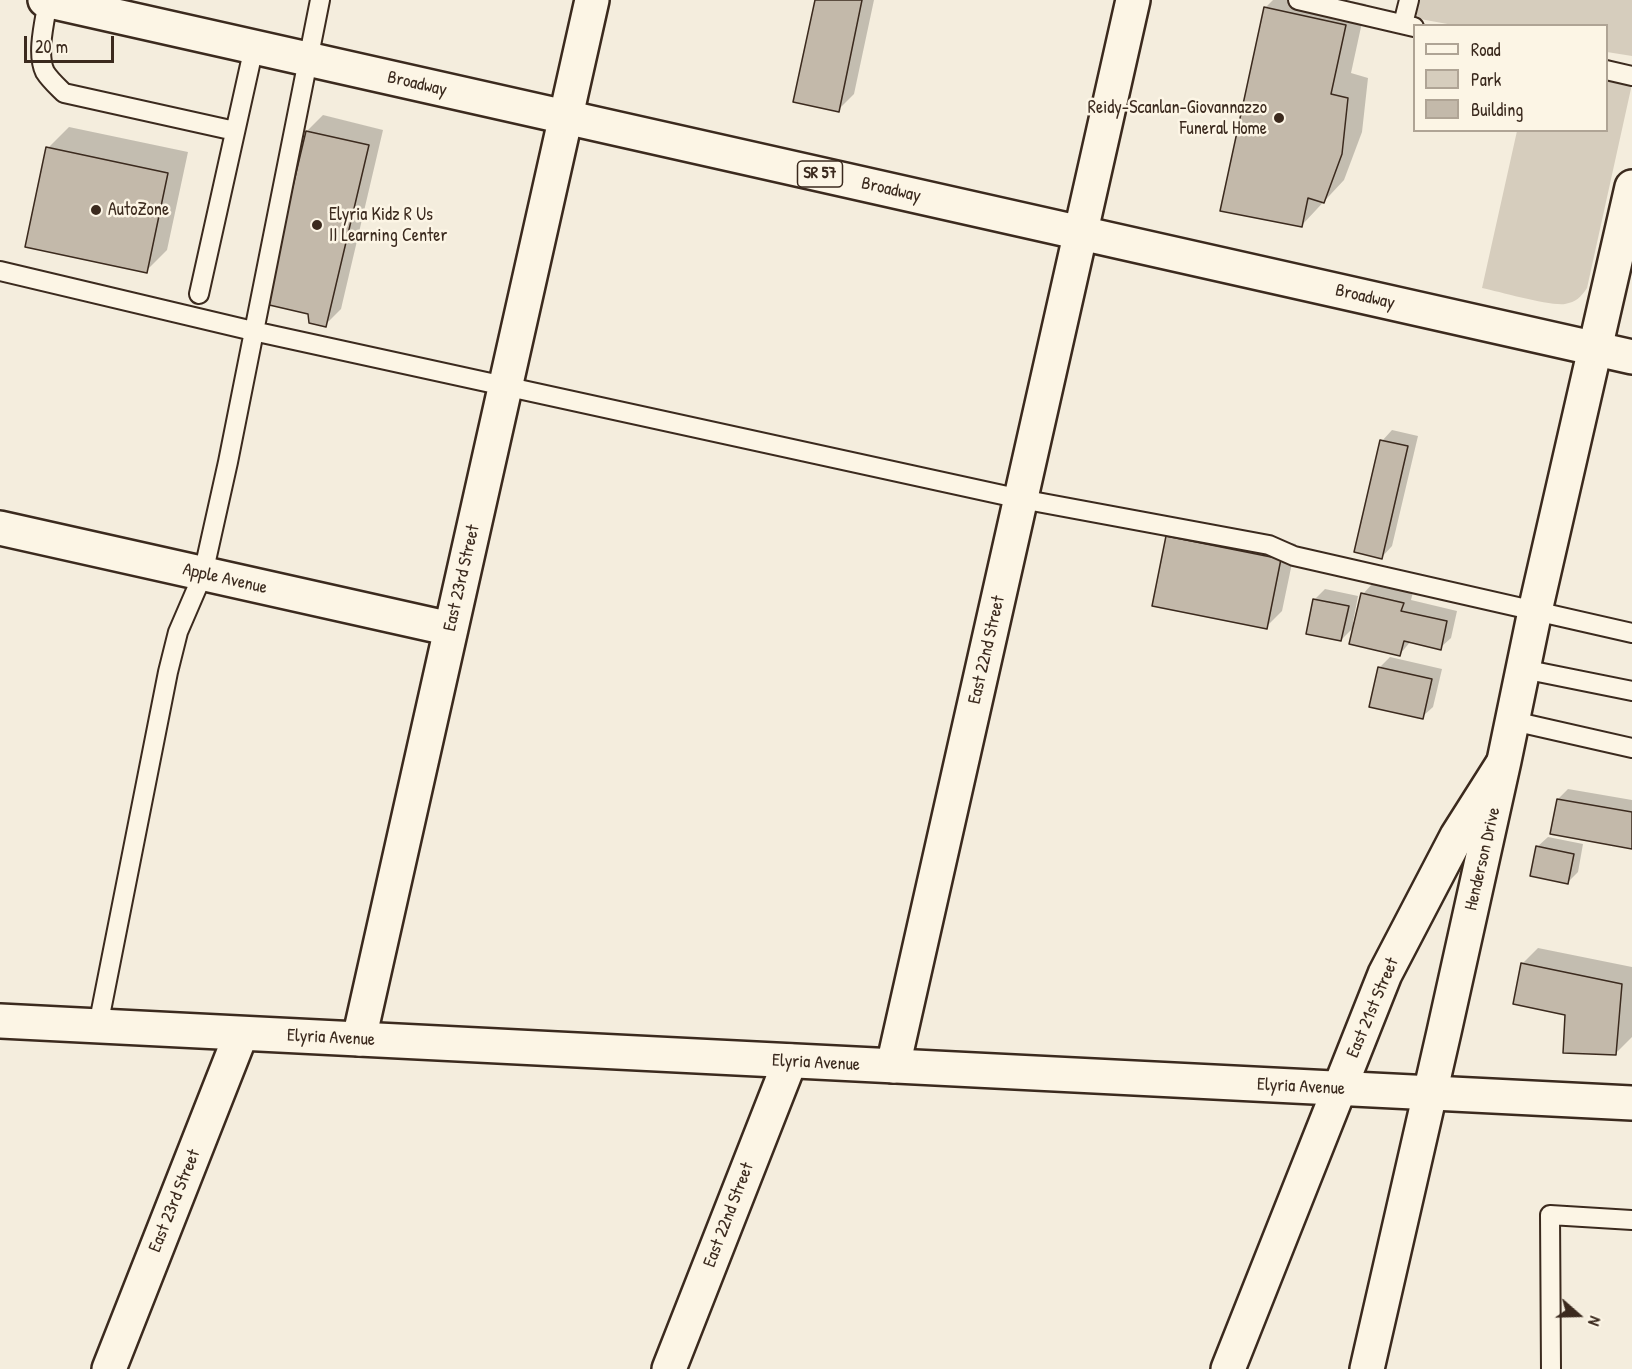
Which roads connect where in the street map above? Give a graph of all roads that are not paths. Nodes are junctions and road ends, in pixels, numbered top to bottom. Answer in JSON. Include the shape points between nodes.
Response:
{"nodes":[{"id":1,"x":46,"y":0,"type":"edge"},
{"id":2,"x":320,"y":0,"type":"edge"},
{"id":3,"x":592,"y":0,"type":"edge"},
{"id":4,"x":1133,"y":0,"type":"edge"},
{"id":5,"x":1298,"y":0,"type":"edge"},
{"id":6,"x":1409,"y":0,"type":"edge"},
{"id":7,"x":1409,"y":25,"type":"edge"},
{"id":8,"x":254,"y":47,"type":"junction"},
{"id":9,"x":308,"y":60,"type":"junction"},
{"id":10,"x":1608,"y":70,"type":"edge"},
{"id":11,"x":1632,"y":76,"type":"edge"},
{"id":12,"x":566,"y":117,"type":"junction"},
{"id":13,"x":235,"y":131,"type":"junction"},
{"id":14,"x":1632,"y":187,"type":"edge"},
{"id":15,"x":1081,"y":233,"type":"junction"},
{"id":16,"x":0,"y":271,"type":"edge"},
{"id":17,"x":199,"y":294,"type":"dead end"},
{"id":18,"x":253,"y":331,"type":"junction"},
{"id":19,"x":1596,"y":349,"type":"junction"},
{"id":20,"x":1632,"y":357,"type":"edge"},
{"id":21,"x":505,"y":387,"type":"junction"},
{"id":22,"x":1021,"y":499,"type":"junction"},
{"id":23,"x":0,"y":528,"type":"edge"},
{"id":24,"x":203,"y":574,"type":"junction"},
{"id":25,"x":1535,"y":611,"type":"junction"},
{"id":26,"x":451,"y":629,"type":"junction"},
{"id":27,"x":1632,"y":633,"type":"edge"},
{"id":28,"x":1523,"y":669,"type":"junction"},
{"id":29,"x":1632,"y":691,"type":"edge"},
{"id":30,"x":1513,"y":721,"type":"junction"},
{"id":31,"x":1632,"y":748,"type":"edge"},
{"id":32,"x":1504,"y":761,"type":"junction"},
{"id":33,"x":0,"y":1021,"type":"edge"},
{"id":34,"x":98,"y":1026,"type":"junction"},
{"id":35,"x":241,"y":1034,"type":"junction"},
{"id":36,"x":359,"y":1040,"type":"junction"},
{"id":37,"x":790,"y":1061,"type":"junction"},
{"id":38,"x":893,"y":1066,"type":"junction"},
{"id":39,"x":1339,"y":1089,"type":"junction"},
{"id":40,"x":1431,"y":1093,"type":"junction"},
{"id":41,"x":1632,"y":1103,"type":"edge"},
{"id":42,"x":1632,"y":1220,"type":"edge"},
{"id":43,"x":109,"y":1369,"type":"edge"},
{"id":44,"x":669,"y":1369,"type":"edge"},
{"id":45,"x":1228,"y":1369,"type":"edge"},
{"id":46,"x":1367,"y":1369,"type":"edge"},
{"id":47,"x":1551,"y":1369,"type":"edge"}],
"edges":[{"from":1,"to":8,"type":"street","name":"Broadway","number":"SR 57"},
{"from":1,"to":13,"type":"lane","via":[[44,69],[64,93]]},
{"from":2,"to":9,"type":"lane"},
{"from":3,"to":12,"type":"street","name":"East 23rd Street"},
{"from":4,"to":15,"type":"street","name":"East 22nd Street"},
{"from":5,"to":7,"type":"lane"},
{"from":6,"to":7,"type":"lane"},
{"from":8,"to":9,"type":"street","name":"Broadway","number":"SR 57"},
{"from":8,"to":13,"type":"lane"},
{"from":9,"to":12,"type":"street","name":"Broadway","number":"SR 57"},
{"from":9,"to":18,"type":"lane"},
{"from":10,"to":11,"type":"lane"},
{"from":12,"to":15,"type":"street","name":"Broadway","number":"SR 57"},
{"from":12,"to":21,"type":"street","name":"East 23rd Street"},
{"from":13,"to":17,"type":"lane"},
{"from":14,"to":19,"type":"street","name":"Henderson Drive"},
{"from":15,"to":19,"type":"street","name":"Broadway","number":"SR 57"},
{"from":15,"to":22,"type":"street","name":"East 22nd Street"},
{"from":16,"to":18,"type":"lane"},
{"from":18,"to":21,"type":"lane"},
{"from":18,"to":24,"type":"lane"},
{"from":19,"to":20,"type":"street","name":"Broadway","number":"SR 57"},
{"from":19,"to":25,"type":"street","name":"Henderson Drive"},
{"from":21,"to":22,"type":"lane"},
{"from":21,"to":26,"type":"street","name":"East 23rd Street"},
{"from":22,"to":25,"type":"lane","via":[[1269,545],[1294,556]]},
{"from":22,"to":38,"type":"street","name":"East 22nd Street"},
{"from":23,"to":24,"type":"street","name":"Apple Avenue"},
{"from":24,"to":26,"type":"street","name":"Apple Avenue"},
{"from":24,"to":34,"type":"lane","via":[[178,632],[168,672]]},
{"from":25,"to":27,"type":"lane"},
{"from":25,"to":28,"type":"street","name":"Henderson Drive"},
{"from":26,"to":36,"type":"street","name":"East 23rd Street"},
{"from":28,"to":29,"type":"lane"},
{"from":28,"to":30,"type":"street","name":"Henderson Drive"},
{"from":30,"to":31,"type":"lane"},
{"from":30,"to":32,"type":"street","name":"Henderson Drive"},
{"from":32,"to":39,"type":"street","name":"East 21st Street","via":[[1457,836],[1385,974]]},
{"from":32,"to":40,"type":"street","name":"Henderson Drive"},
{"from":33,"to":34,"type":"street","name":"Elyria Avenue"},
{"from":34,"to":35,"type":"street","name":"Elyria Avenue"},
{"from":35,"to":36,"type":"street","name":"Elyria Avenue"},
{"from":35,"to":43,"type":"street","name":"East 23rd Street"},
{"from":36,"to":37,"type":"street","name":"Elyria Avenue"},
{"from":37,"to":38,"type":"street","name":"Elyria Avenue"},
{"from":37,"to":44,"type":"street","name":"East 22nd Street"},
{"from":38,"to":39,"type":"street","name":"Elyria Avenue"},
{"from":39,"to":40,"type":"street","name":"Elyria Avenue"},
{"from":39,"to":45,"type":"street","name":"East 21st Street"},
{"from":40,"to":41,"type":"street","name":"Elyria Avenue"},
{"from":40,"to":46,"type":"street","name":"Henderson Drive"},
{"from":42,"to":47,"type":"lane","via":[[1550,1215]]}]}
